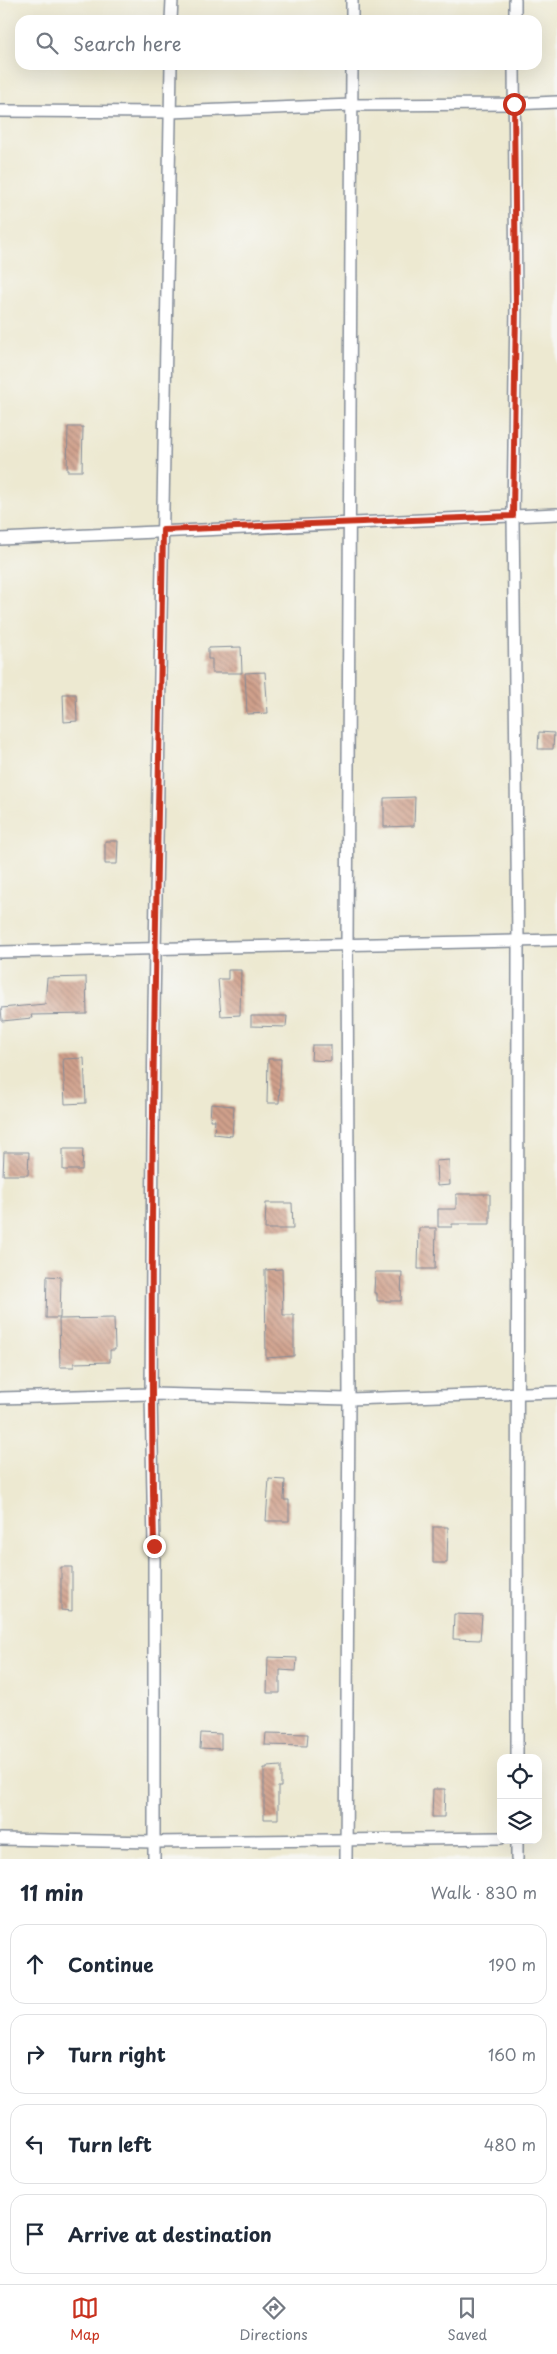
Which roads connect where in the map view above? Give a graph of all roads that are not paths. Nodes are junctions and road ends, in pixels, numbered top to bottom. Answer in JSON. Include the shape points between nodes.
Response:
{"nodes":[{"id":1,"x":172,"y":0,"type":"edge"},
{"id":2,"x":352,"y":0,"type":"edge"},
{"id":3,"x":515,"y":0,"type":"edge"},
{"id":4,"x":171,"y":15,"type":"edge"},
{"id":5,"x":352,"y":15,"type":"edge"},
{"id":6,"x":515,"y":15,"type":"edge"},
{"id":7,"x":171,"y":70,"type":"edge"},
{"id":8,"x":352,"y":70,"type":"edge"},
{"id":9,"x":514,"y":70,"type":"edge"},
{"id":10,"x":557,"y":102,"type":"edge"},
{"id":11,"x":514,"y":104,"type":"junction"},
{"id":12,"x":352,"y":105,"type":"junction"},
{"id":13,"x":0,"y":111,"type":"edge"},
{"id":14,"x":170,"y":112,"type":"junction"},
{"id":15,"x":557,"y":514,"type":"edge"},
{"id":16,"x":513,"y":516,"type":"junction"},
{"id":17,"x":349,"y":522,"type":"junction"},
{"id":18,"x":163,"y":530,"type":"junction"},
{"id":19,"x":0,"y":539,"type":"edge"},
{"id":20,"x":518,"y":939,"type":"junction"},
{"id":21,"x":557,"y":940,"type":"edge"},
{"id":22,"x":347,"y":944,"type":"junction"},
{"id":23,"x":156,"y":949,"type":"junction"},
{"id":24,"x":0,"y":952,"type":"edge"},
{"id":25,"x":557,"y":1392,"type":"edge"},
{"id":26,"x":150,"y":1394,"type":"junction"},
{"id":27,"x":516,"y":1394,"type":"junction"},
{"id":28,"x":0,"y":1398,"type":"edge"},
{"id":29,"x":349,"y":1399,"type":"junction"},
{"id":30,"x":517,"y":1754,"type":"edge"},
{"id":31,"x":497,"y":1838,"type":"edge"},
{"id":32,"x":0,"y":1839,"type":"edge"},
{"id":33,"x":346,"y":1840,"type":"junction"},
{"id":34,"x":154,"y":1842,"type":"junction"},
{"id":35,"x":517,"y":1844,"type":"edge"},
{"id":36,"x":154,"y":1859,"type":"edge"},
{"id":37,"x":346,"y":1859,"type":"edge"},
{"id":38,"x":517,"y":1859,"type":"edge"}],
"edges":[{"from":1,"to":4,"type":"street"},
{"from":2,"to":5,"type":"street"},
{"from":3,"to":6,"type":"street"},
{"from":7,"to":14,"type":"street"},
{"from":8,"to":12,"type":"street"},
{"from":9,"to":11,"type":"street"},
{"from":10,"to":11,"type":"street"},
{"from":11,"to":12,"type":"street"},
{"from":11,"to":16,"type":"street"},
{"from":12,"to":14,"type":"street"},
{"from":12,"to":17,"type":"street"},
{"from":13,"to":14,"type":"street"},
{"from":14,"to":18,"type":"street"},
{"from":15,"to":16,"type":"street"},
{"from":16,"to":17,"type":"street"},
{"from":16,"to":20,"type":"street"},
{"from":17,"to":18,"type":"street"},
{"from":17,"to":22,"type":"street"},
{"from":18,"to":19,"type":"street"},
{"from":18,"to":23,"type":"street"},
{"from":20,"to":21,"type":"street"},
{"from":20,"to":22,"type":"street"},
{"from":20,"to":27,"type":"street"},
{"from":22,"to":23,"type":"street"},
{"from":22,"to":29,"type":"street"},
{"from":23,"to":24,"type":"street"},
{"from":23,"to":26,"type":"street"},
{"from":25,"to":27,"type":"street"},
{"from":26,"to":28,"type":"street"},
{"from":26,"to":29,"type":"street"},
{"from":26,"to":34,"type":"street","via":[[154,1546]]},
{"from":27,"to":29,"type":"street"},
{"from":27,"to":30,"type":"street"},
{"from":29,"to":33,"type":"street"},
{"from":31,"to":33,"type":"street"},
{"from":32,"to":34,"type":"street"},
{"from":33,"to":34,"type":"street"},
{"from":33,"to":37,"type":"street"},
{"from":34,"to":36,"type":"street"},
{"from":35,"to":38,"type":"street"}]}
